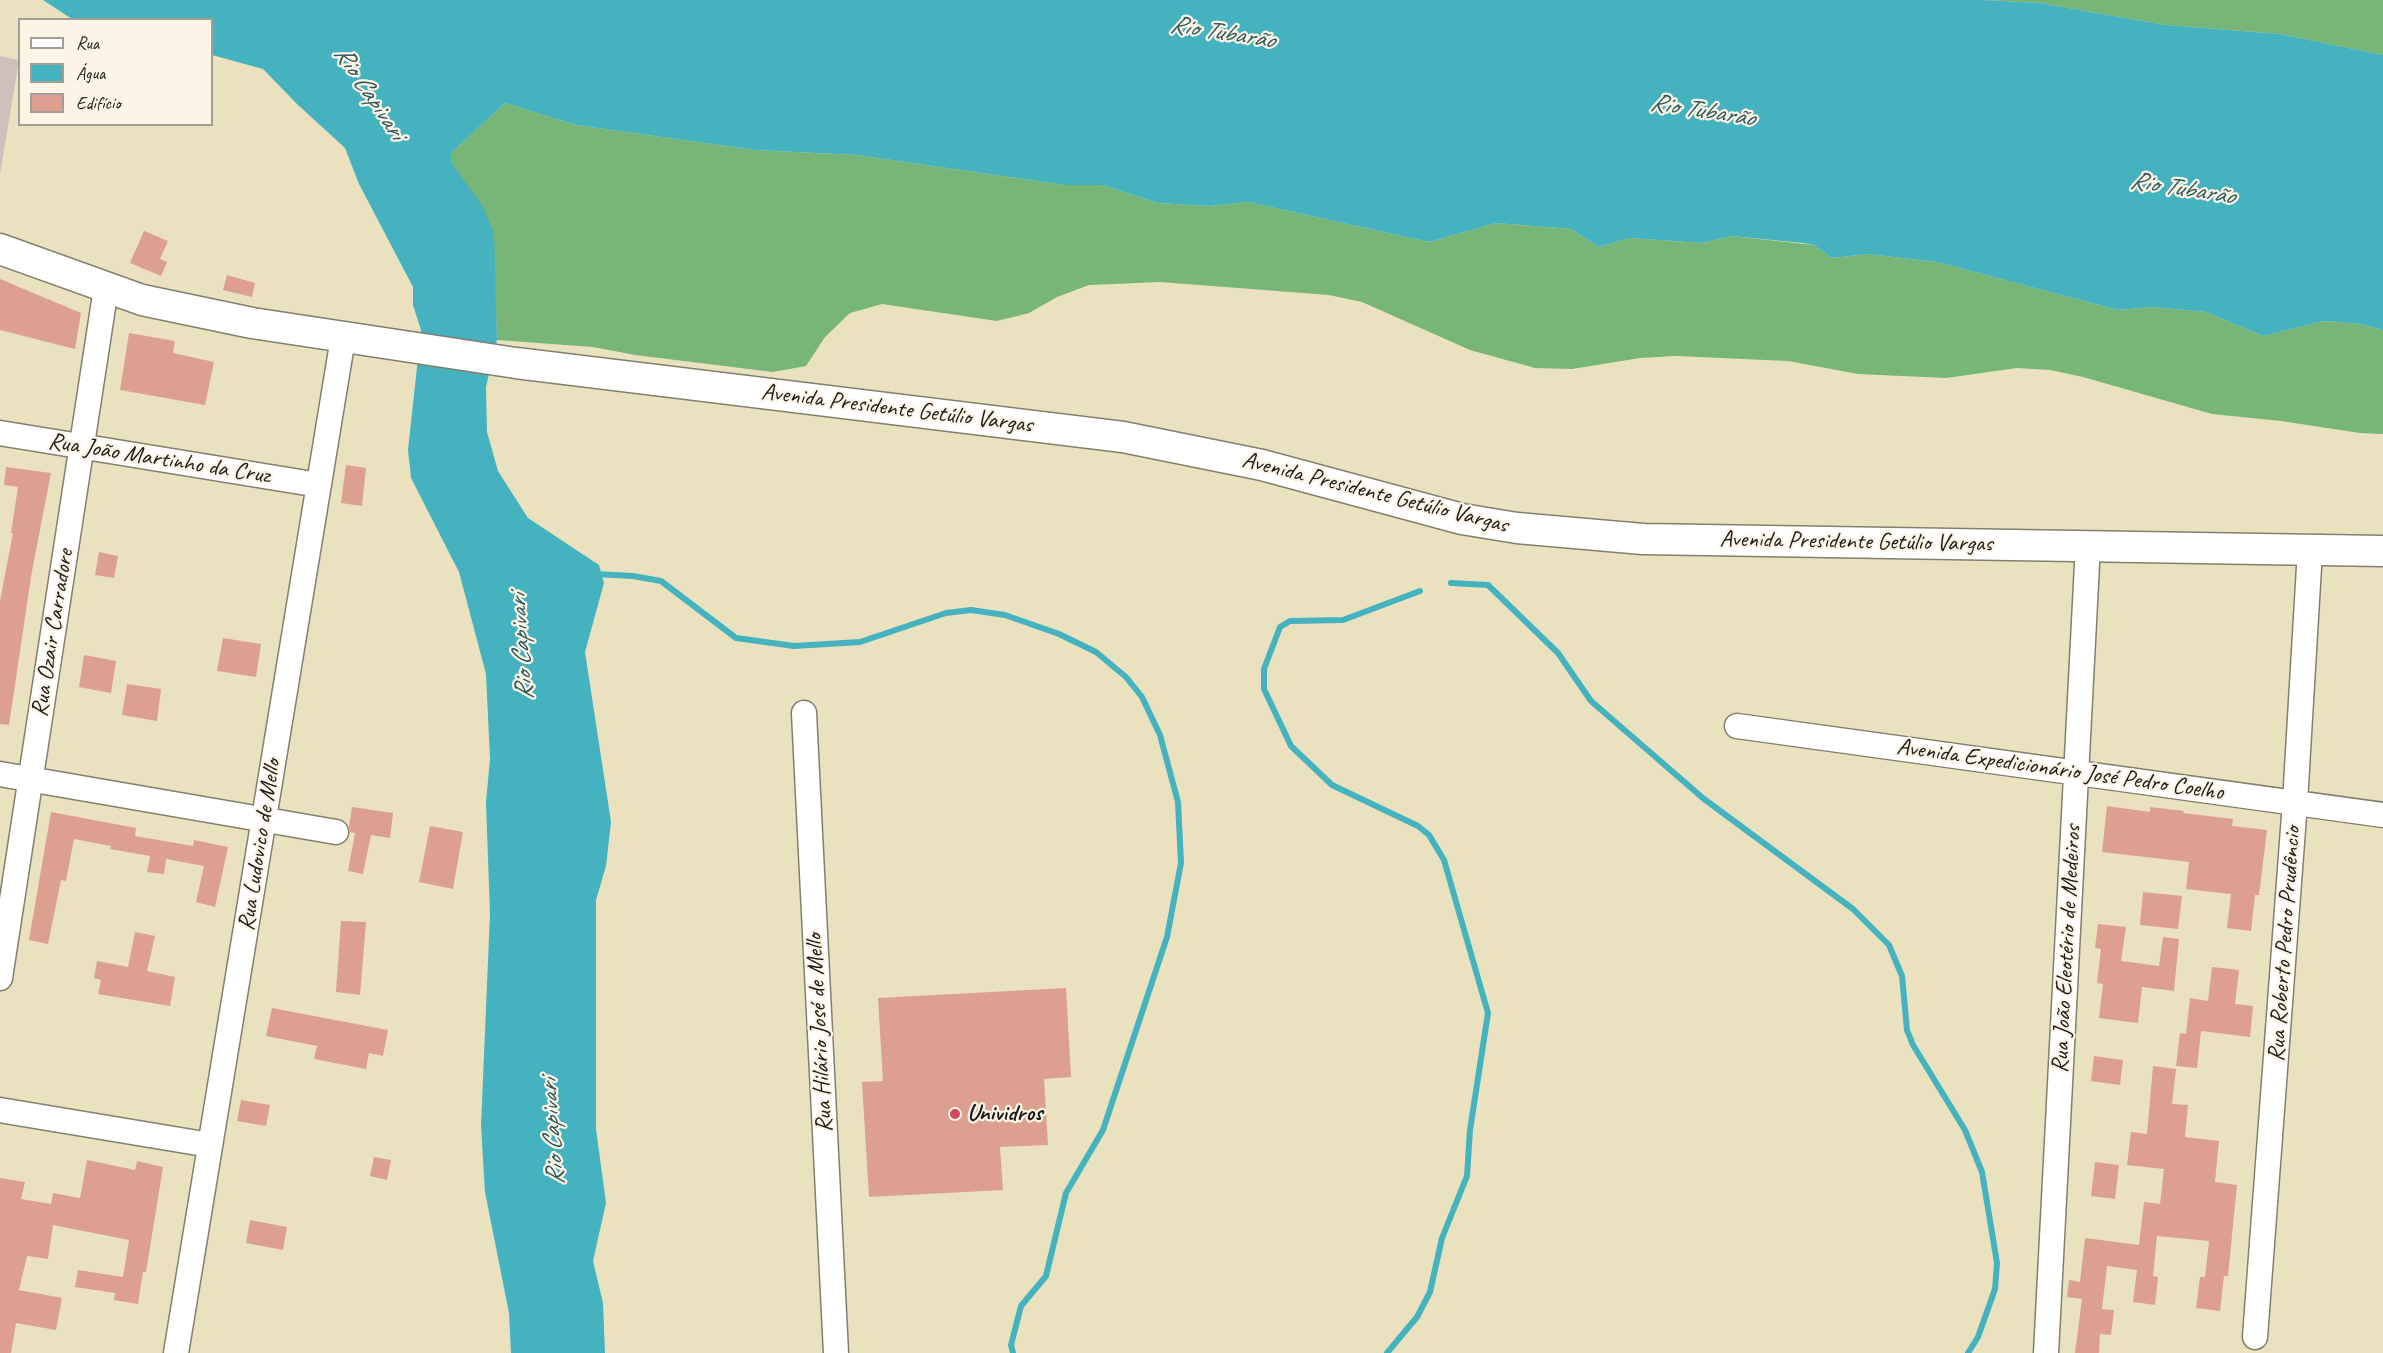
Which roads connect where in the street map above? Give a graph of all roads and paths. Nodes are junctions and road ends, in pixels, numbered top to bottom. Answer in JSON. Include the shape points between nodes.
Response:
{"nodes":[{"id":1,"x":0,"y":249,"type":"edge"},
{"id":2,"x":106,"y":288,"type":"junction"},
{"id":3,"x":343,"y":338,"type":"junction"},
{"id":4,"x":0,"y":433,"type":"edge"},
{"id":5,"x":82,"y":447,"type":"junction"},
{"id":6,"x":318,"y":485,"type":"junction"},
{"id":7,"x":2088,"y":545,"type":"junction"},
{"id":8,"x":2310,"y":550,"type":"junction"},
{"id":9,"x":2383,"y":551,"type":"edge"},
{"id":10,"x":804,"y":714,"type":"dead end"},
{"id":11,"x":1737,"y":726,"type":"dead end"},
{"id":12,"x":2076,"y":772,"type":"junction"},
{"id":13,"x":0,"y":774,"type":"edge"},
{"id":14,"x":31,"y":779,"type":"junction"},
{"id":15,"x":2295,"y":802,"type":"junction"},
{"id":16,"x":2383,"y":815,"type":"edge"},
{"id":17,"x":264,"y":819,"type":"junction"},
{"id":18,"x":336,"y":832,"type":"dead end"},
{"id":19,"x":0,"y":978,"type":"edge"},
{"id":20,"x":0,"y":1110,"type":"edge"},
{"id":21,"x":210,"y":1145,"type":"junction"},
{"id":22,"x":2255,"y":1337,"type":"dead end"},
{"id":23,"x":176,"y":1353,"type":"edge"},
{"id":24,"x":836,"y":1353,"type":"edge"},
{"id":25,"x":2046,"y":1353,"type":"edge"}],
"edges":[{"from":1,"to":2,"type":"main road","name":"Avenida Presidente Getúlio Vargas"},
{"from":2,"to":3,"type":"main road","name":"Avenida Presidente Getúlio Vargas","via":[[172,308]]},
{"from":2,"to":5,"type":"street","name":"Rua Ozair Carradore"},
{"from":3,"to":6,"type":"street","name":"Rua Ludovico de Mello"},
{"from":3,"to":7,"type":"main road","name":"Avenida Presidente Getúlio Vargas","via":[[516,363],[1123,437],[1262,465],[1462,519],[1576,535]]},
{"from":4,"to":5,"type":"street","name":"Rua João Martinho da Cruz"},
{"from":5,"to":6,"type":"street","name":"Rua João Martinho da Cruz"},
{"from":5,"to":14,"type":"street","name":"Rua Ozair Carradore"},
{"from":6,"to":17,"type":"street","name":"Rua Ludovico de Mello"},
{"from":7,"to":8,"type":"main road","name":"Avenida Presidente Getúlio Vargas"},
{"from":7,"to":12,"type":"street","name":"Rua João Eleotério de Medeiros"},
{"from":8,"to":9,"type":"main road","name":"Avenida Presidente Getúlio Vargas"},
{"from":8,"to":15,"type":"street","name":"Rua Roberto Pedro Prudêncio"},
{"from":10,"to":24,"type":"street","name":"Rua Hilário José de Mello"},
{"from":11,"to":12,"type":"street","name":"Avenida Expedicionário José Pedro Coelho"},
{"from":12,"to":15,"type":"street","name":"Avenida Expedicionário José Pedro Coelho"},
{"from":12,"to":25,"type":"street","name":"Rua João Eleotério de Medeiros"},
{"from":13,"to":14,"type":"street"},
{"from":14,"to":17,"type":"street"},
{"from":14,"to":19,"type":"street","name":"Rua Ozair Carradore"},
{"from":15,"to":16,"type":"street","name":"Avenida Expedicionário José Pedro Coelho"},
{"from":15,"to":22,"type":"street","name":"Rua Roberto Pedro Prudêncio"},
{"from":17,"to":18,"type":"street"},
{"from":17,"to":21,"type":"street","name":"Rua Ludovico de Mello"},
{"from":20,"to":21,"type":"street"},
{"from":21,"to":23,"type":"street","name":"Rua Ludovico de Mello"}]}
